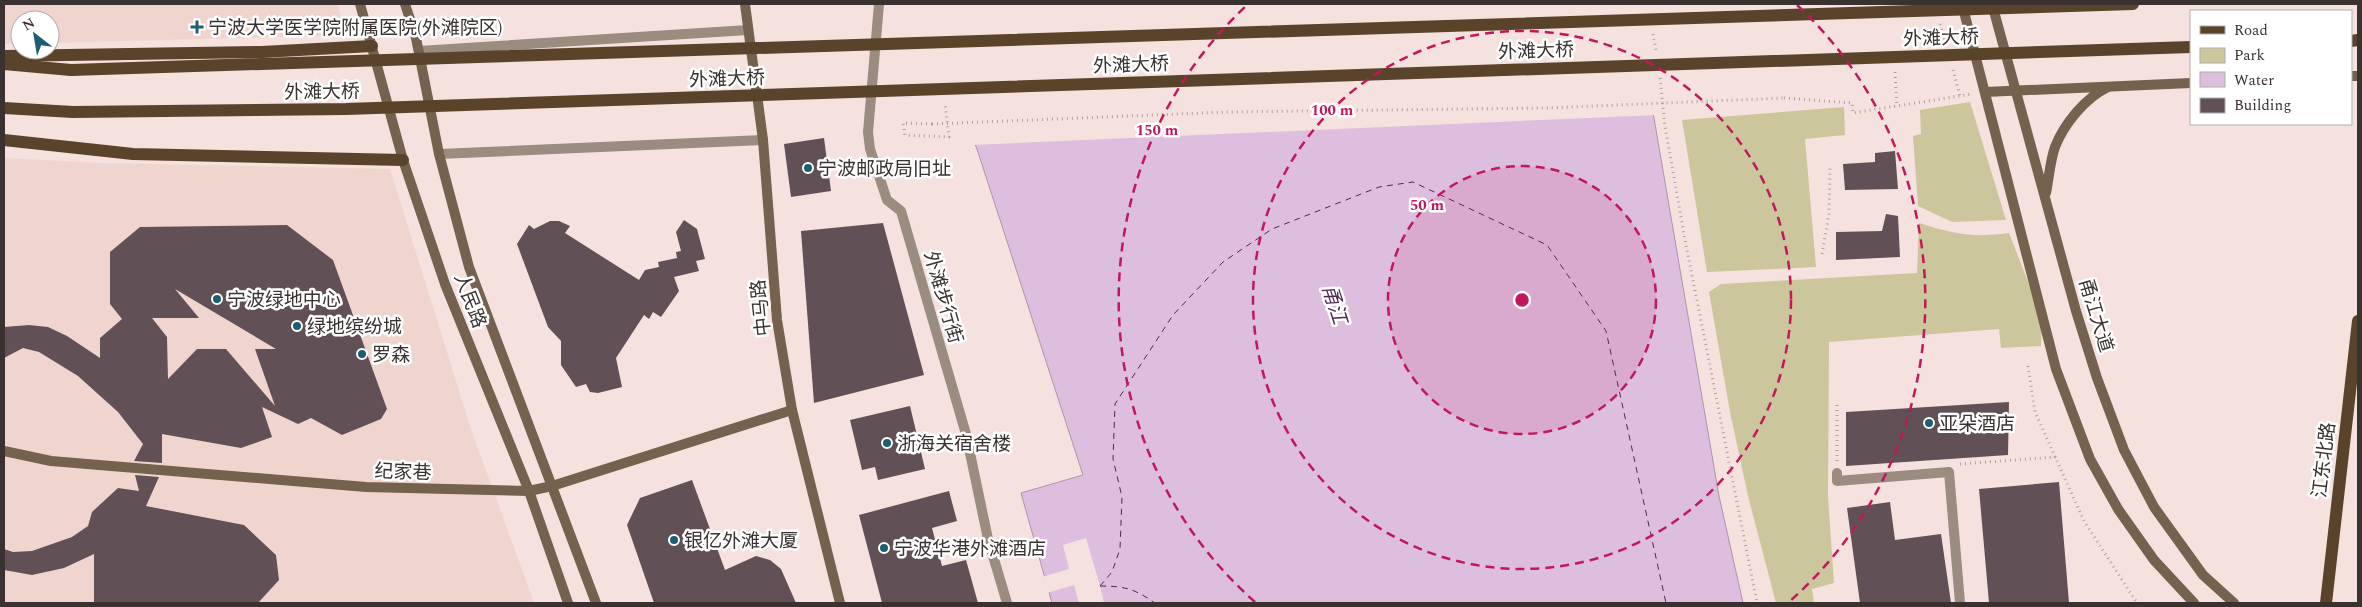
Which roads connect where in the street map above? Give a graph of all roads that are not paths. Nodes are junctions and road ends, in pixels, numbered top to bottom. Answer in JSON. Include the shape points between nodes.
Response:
{"nodes":[{"id":1,"x":360,"y":4,"type":"edge"},
{"id":2,"x":405,"y":4,"type":"edge"},
{"id":3,"x":745,"y":4,"type":"edge"},
{"id":4,"x":879,"y":4,"type":"edge"},
{"id":5,"x":1962,"y":4,"type":"edge"},
{"id":6,"x":1992,"y":4,"type":"edge"},
{"id":7,"x":2133,"y":4,"type":"edge"},
{"id":8,"x":748,"y":30,"type":"junction"},
{"id":9,"x":372,"y":46,"type":"junction"},
{"id":10,"x":2190,"y":47,"type":"edge"},
{"id":11,"x":419,"y":50,"type":"junction"},
{"id":12,"x":4,"y":56,"type":"edge"},
{"id":13,"x":4,"y":64,"type":"edge"},
{"id":14,"x":2190,"y":83,"type":"edge"},
{"id":15,"x":2109,"y":86,"type":"junction"},
{"id":16,"x":2015,"y":90,"type":"junction"},
{"id":17,"x":1985,"y":92,"type":"junction"},
{"id":18,"x":4,"y":108,"type":"edge"},
{"id":19,"x":4,"y":140,"type":"edge"},
{"id":20,"x":763,"y":140,"type":"junction"},
{"id":21,"x":439,"y":154,"type":"junction"},
{"id":22,"x":403,"y":160,"type":"junction"},
{"id":23,"x":2045,"y":196,"type":"junction"},
{"id":24,"x":2358,"y":322,"type":"edge"},
{"id":25,"x":792,"y":410,"type":"junction"},
{"id":26,"x":4,"y":451,"type":"edge"},
{"id":27,"x":1837,"y":474,"type":"road end"},
{"id":28,"x":552,"y":486,"type":"junction"},
{"id":29,"x":529,"y":492,"type":"junction"},
{"id":30,"x":568,"y":603,"type":"edge"},
{"id":31,"x":596,"y":603,"type":"edge"},
{"id":32,"x":840,"y":603,"type":"edge"},
{"id":33,"x":1007,"y":603,"type":"edge"},
{"id":34,"x":1960,"y":603,"type":"edge"},
{"id":35,"x":2194,"y":603,"type":"edge"},
{"id":36,"x":2234,"y":603,"type":"edge"},
{"id":37,"x":2326,"y":603,"type":"edge"}],
"edges":[{"from":1,"to":9,"type":"street","name":"人民路"},
{"from":2,"to":11,"type":"street","name":"人民路"},
{"from":3,"to":8,"type":"street","name":"中马路"},
{"from":4,"to":33,"type":"street","name":"外滩步行街","via":[[870,83],[870,149],[887,200],[901,211],[966,434],[988,539]]},
{"from":5,"to":17,"type":"street"},
{"from":6,"to":16,"type":"street","name":"甬江大道"},
{"from":7,"to":13,"type":"main road","name":"外滩大桥","bridge":true,"via":[[71,70]]},
{"from":8,"to":11,"type":"street"},
{"from":8,"to":20,"type":"street","name":"中马路"},
{"from":9,"to":12,"type":"main road","via":[[262,52]]},
{"from":9,"to":22,"type":"street","name":"人民路"},
{"from":10,"to":18,"type":"main road","name":"外滩大桥","bridge":true,"via":[[346,110],[73,112]]},
{"from":11,"to":21,"type":"street","name":"人民路"},
{"from":14,"to":15,"type":"street"},
{"from":15,"to":16,"type":"street"},
{"from":15,"to":23,"type":"street","via":[[2100,90],[2067,125],[2055,148]]},
{"from":16,"to":17,"type":"street"},
{"from":16,"to":23,"type":"street","name":"甬江大道"},
{"from":17,"to":35,"type":"street","via":[[2056,369],[2090,459],[2118,509],[2154,560]]},
{"from":19,"to":22,"type":"main road","via":[[133,154]]},
{"from":20,"to":21,"type":"street"},
{"from":20,"to":25,"type":"street","name":"中马路","via":[[777,320]]},
{"from":21,"to":28,"type":"street","name":"人民路","via":[[469,267]]},
{"from":22,"to":29,"type":"street","name":"人民路","via":[[445,284]]},
{"from":23,"to":36,"type":"street","name":"甬江大道","via":[[2076,311],[2124,450],[2154,507],[2203,575]]},
{"from":24,"to":37,"type":"main road","name":"江东北路"},
{"from":25,"to":28,"type":"street","name":"纪家巷"},
{"from":25,"to":32,"type":"street","name":"中马路"},
{"from":26,"to":29,"type":"street","name":"纪家巷","via":[[51,461],[366,487]]},
{"from":27,"to":34,"type":"street","via":[[1837,481],[1949,472]]},
{"from":28,"to":29,"type":"street","name":"纪家巷"},
{"from":28,"to":31,"type":"street","name":"人民路"},
{"from":29,"to":30,"type":"street","name":"人民路"}]}
